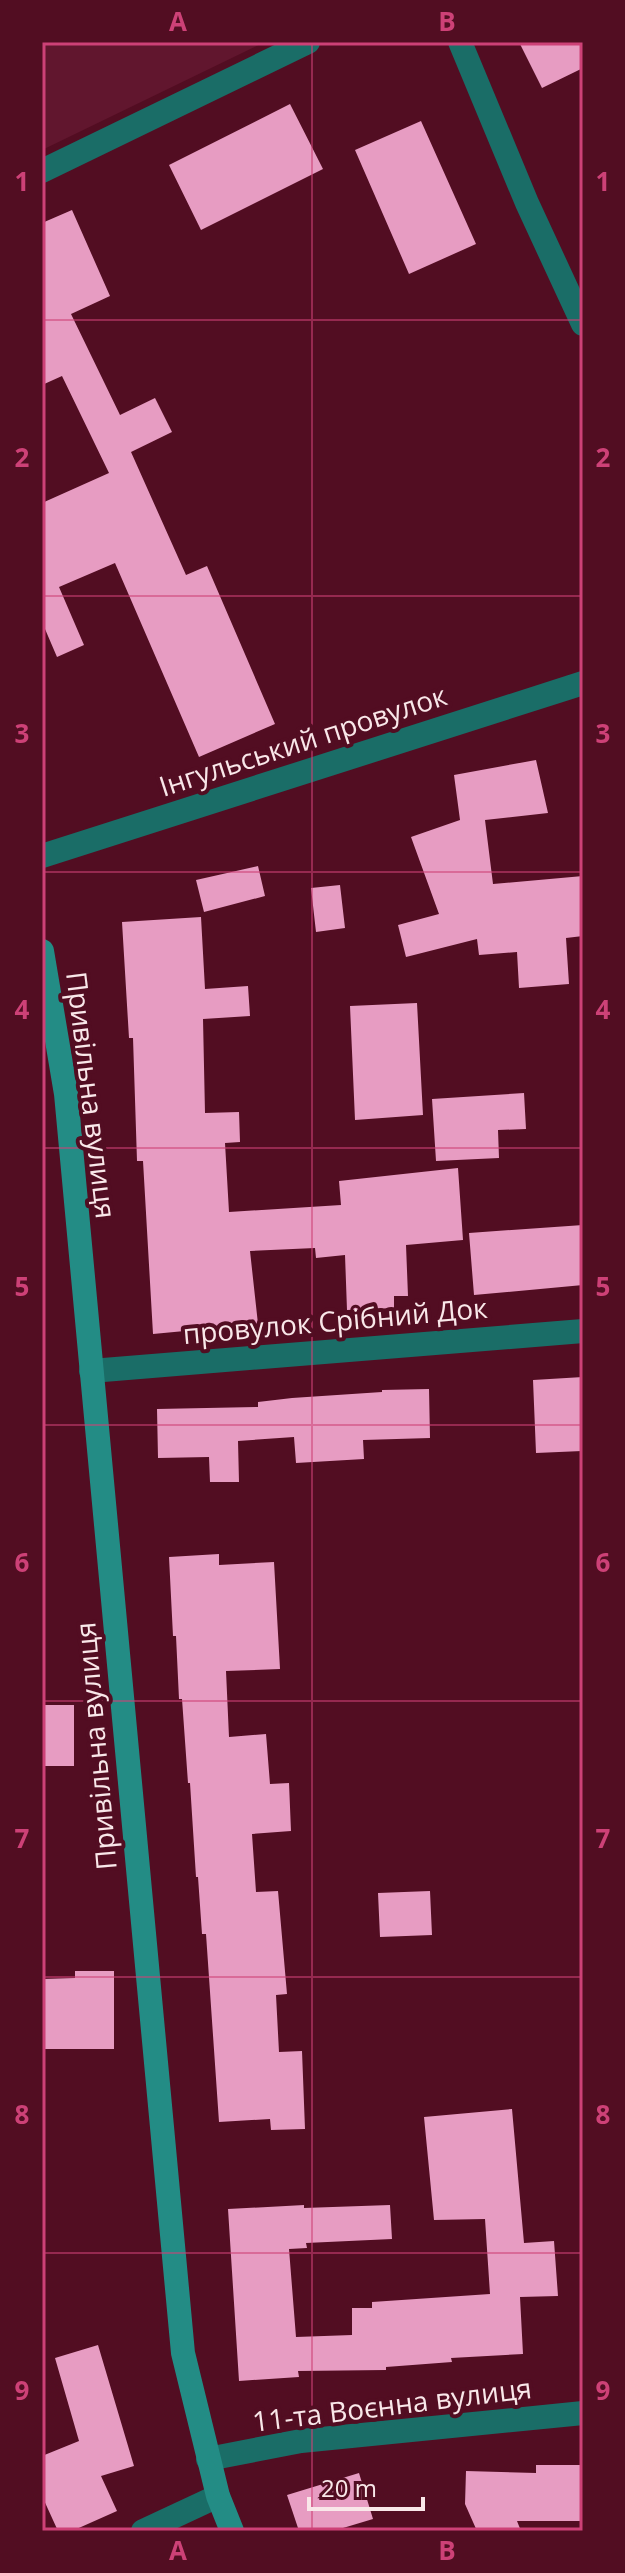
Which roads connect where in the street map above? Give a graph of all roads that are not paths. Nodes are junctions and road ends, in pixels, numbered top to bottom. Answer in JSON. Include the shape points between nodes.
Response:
{"nodes":[{"id":1,"x":308,"y":42,"type":"edge"},
{"id":2,"x":460,"y":42,"type":"edge"},
{"id":3,"x":42,"y":171,"type":"edge"},
{"id":4,"x":583,"y":324,"type":"edge"},
{"id":5,"x":583,"y":683,"type":"edge"},
{"id":6,"x":42,"y":856,"type":"edge"},
{"id":7,"x":42,"y":951,"type":"edge"},
{"id":8,"x":583,"y":1331,"type":"edge"},
{"id":9,"x":91,"y":1371,"type":"junction"},
{"id":10,"x":583,"y":2413,"type":"edge"},
{"id":11,"x":208,"y":2459,"type":"junction"},
{"id":12,"x":218,"y":2496,"type":"junction"},
{"id":13,"x":143,"y":2531,"type":"edge"},
{"id":14,"x":232,"y":2531,"type":"edge"}],
"edges":[{"from":1,"to":3,"type":"street"},
{"from":2,"to":4,"type":"street"},
{"from":5,"to":6,"type":"street","name":"Інгульський провулок"},
{"from":7,"to":9,"type":"street","name":"Привільна вулиця","via":[[66,1094]]},
{"from":8,"to":9,"type":"street","name":"провулок Срібний Док"},
{"from":9,"to":11,"type":"street","name":"Привільна вулиця","via":[[183,2353]]},
{"from":10,"to":11,"type":"street","name":"11-та Воєнна вулиця","via":[[301,2441]]},
{"from":11,"to":12,"type":"street","name":"Привільна вулиця"},
{"from":12,"to":13,"type":"street"},
{"from":12,"to":14,"type":"street","name":"Привільна вулиця"}]}
